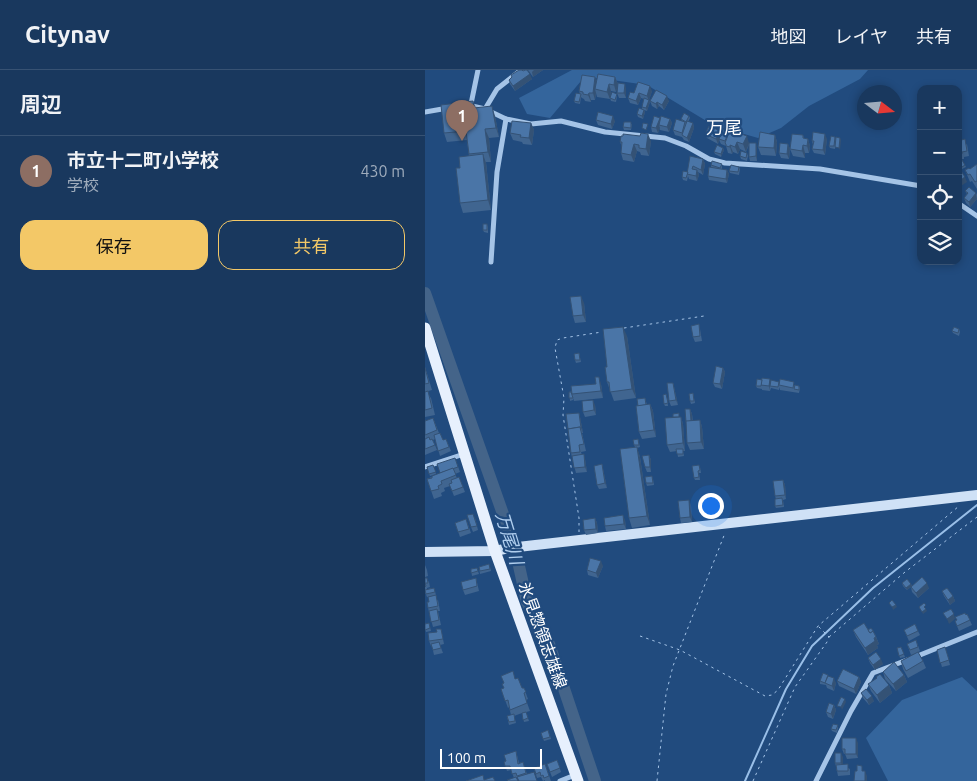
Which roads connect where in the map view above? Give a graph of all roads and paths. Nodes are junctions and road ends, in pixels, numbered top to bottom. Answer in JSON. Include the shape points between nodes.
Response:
{"nodes":[{"id":1,"x":478,"y":70,"type":"edge"},
{"id":2,"x":521,"y":70,"type":"edge"},
{"id":3,"x":471,"y":104,"type":"junction"},
{"id":4,"x":462,"y":106,"type":"edge"},
{"id":5,"x":453,"y":108,"type":"edge"},
{"id":6,"x":485,"y":109,"type":"junction"},
{"id":7,"x":425,"y":112,"type":"edge"},
{"id":8,"x":505,"y":119,"type":"junction"},
{"id":9,"x":917,"y":185,"type":"edge"},
{"id":10,"x":962,"y":206,"type":"edge"},
{"id":11,"x":977,"y":216,"type":"edge"},
{"id":12,"x":491,"y":262,"type":"dead end"},
{"id":13,"x":704,"y":316,"type":"dead end"},
{"id":14,"x":425,"y":328,"type":"edge"},
{"id":15,"x":620,"y":329,"type":"edge"},
{"id":16,"x":601,"y":332,"type":"edge"},
{"id":17,"x":465,"y":454,"type":"junction"},
{"id":18,"x":425,"y":467,"type":"edge"},
{"id":19,"x":972,"y":496,"type":"edge"},
{"id":20,"x":977,"y":517,"type":"edge"},
{"id":21,"x":729,"y":524,"type":"junction"},
{"id":22,"x":579,"y":541,"type":"junction"},
{"id":23,"x":495,"y":551,"type":"junction"},
{"id":24,"x":425,"y":552,"type":"edge"},
{"id":25,"x":817,"y":626,"type":"junction"},
{"id":26,"x":977,"y":632,"type":"edge"},
{"id":27,"x":640,"y":636,"type":"dead end"},
{"id":28,"x":829,"y":637,"type":"junction"},
{"id":29,"x":680,"y":650,"type":"junction"},
{"id":30,"x":577,"y":778,"type":"edge"},
{"id":31,"x":560,"y":781,"type":"edge"},
{"id":32,"x":657,"y":781,"type":"edge"},
{"id":33,"x":753,"y":781,"type":"edge"},
{"id":34,"x":816,"y":781,"type":"edge"}],
"edges":[{"from":1,"to":3,"type":"street"},
{"from":2,"to":6,"type":"street","via":[[497,89]]},
{"from":3,"to":4,"type":"street"},
{"from":3,"to":6,"type":"street"},
{"from":5,"to":7,"type":"street"},
{"from":6,"to":8,"type":"street"},
{"from":8,"to":9,"type":"street","via":[[531,124],[561,121],[605,132],[665,138],[725,163],[820,169]]},
{"from":8,"to":12,"type":"street","via":[[497,172]]},
{"from":10,"to":11,"type":"street"},
{"from":13,"to":15,"type":"path"},
{"from":14,"to":17,"type":"main road","name":"氷見惣領志雄線"},
{"from":16,"to":22,"type":"path","via":[[557,340],[555,348],[579,518]]},
{"from":17,"to":18,"type":"street"},
{"from":17,"to":23,"type":"main road","name":"氷見惣領志雄線"},
{"from":19,"to":21,"type":"street"},
{"from":19,"to":25,"type":"path"},
{"from":20,"to":28,"type":"path","via":[[905,572]]},
{"from":21,"to":22,"type":"street"},
{"from":21,"to":29,"type":"path"},
{"from":22,"to":23,"type":"street"},
{"from":23,"to":24,"type":"street"},
{"from":23,"to":30,"type":"main road","name":"氷見惣領志雄線"},
{"from":25,"to":28,"type":"path"},
{"from":25,"to":29,"type":"path","via":[[778,690],[765,696]]},
{"from":26,"to":34,"type":"street","via":[[873,673]]},
{"from":27,"to":29,"type":"path"},
{"from":28,"to":33,"type":"path","via":[[795,687]]},
{"from":29,"to":32,"type":"path","via":[[666,694]]},
{"from":30,"to":31,"type":"street"}]}
